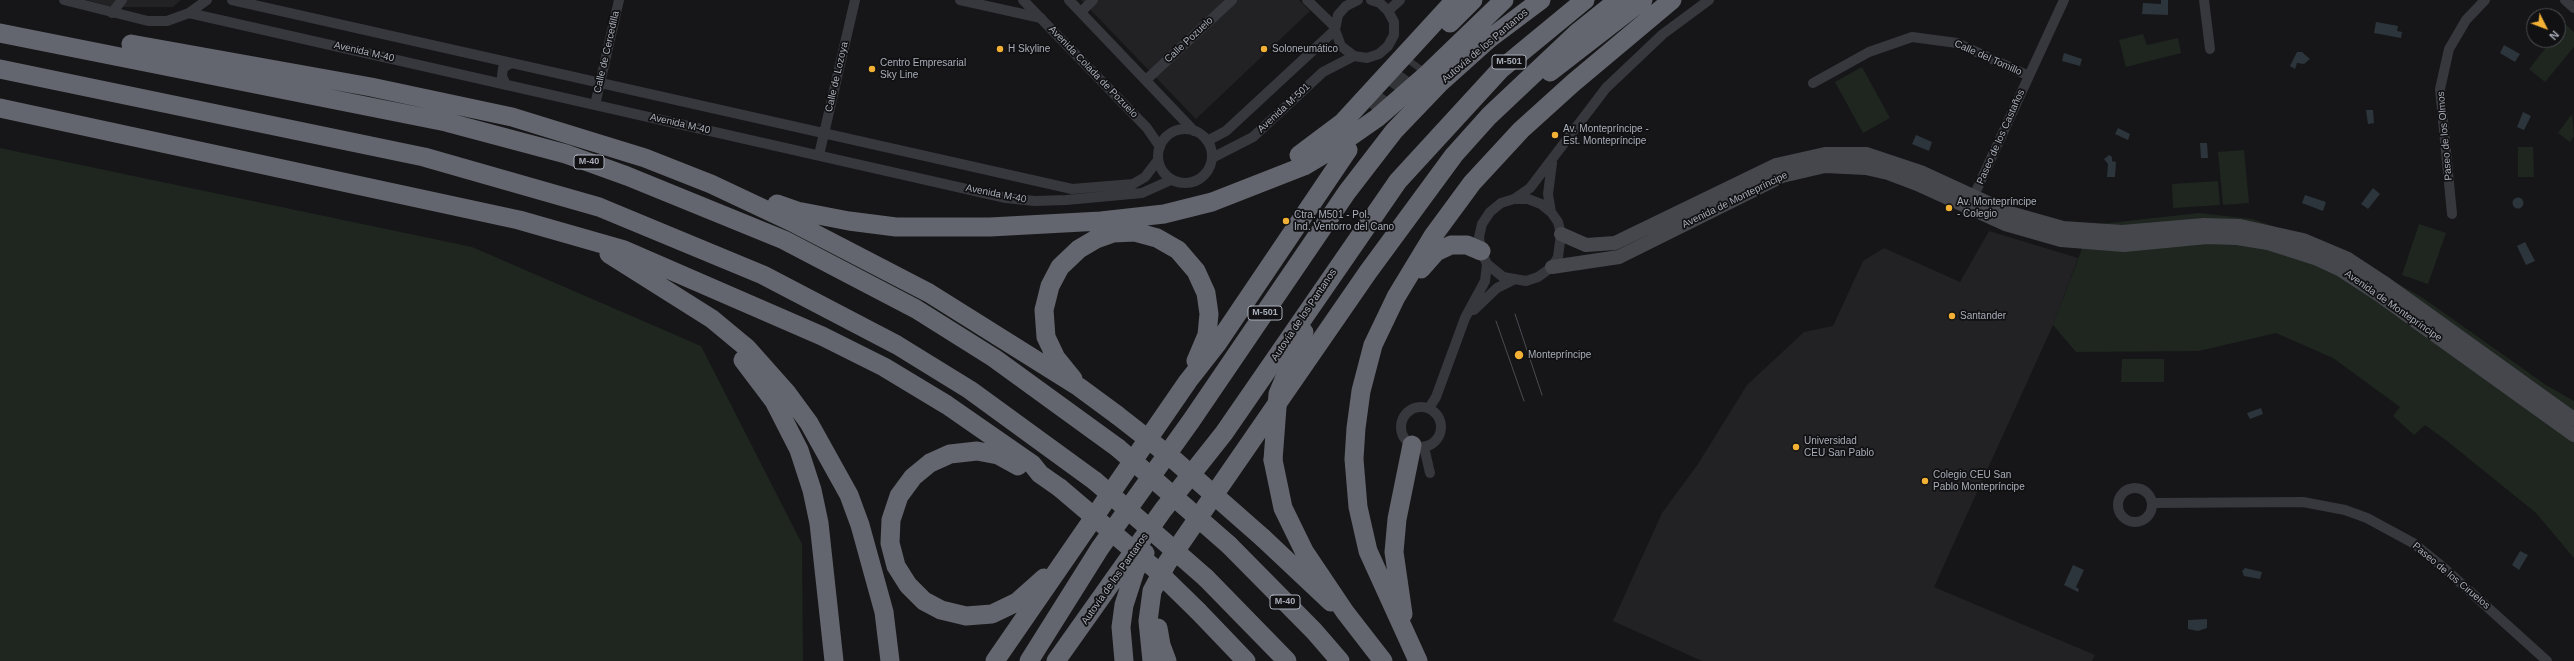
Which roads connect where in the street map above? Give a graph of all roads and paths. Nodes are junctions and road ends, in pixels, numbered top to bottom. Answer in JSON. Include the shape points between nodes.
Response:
{"nodes":[{"id":1,"x":64,"y":0,"type":"edge"},
{"id":2,"x":122,"y":0,"type":"edge"},
{"id":3,"x":207,"y":0,"type":"edge"},
{"id":4,"x":232,"y":0,"type":"edge"},
{"id":5,"x":618,"y":0,"type":"edge"},
{"id":6,"x":855,"y":0,"type":"edge"},
{"id":7,"x":960,"y":0,"type":"edge"},
{"id":8,"x":1023,"y":0,"type":"edge"},
{"id":9,"x":1069,"y":0,"type":"edge"},
{"id":10,"x":1093,"y":0,"type":"edge"},
{"id":11,"x":1232,"y":0,"type":"edge"},
{"id":12,"x":1307,"y":0,"type":"edge"},
{"id":13,"x":1358,"y":0,"type":"edge"},
{"id":14,"x":1400,"y":0,"type":"edge"},
{"id":15,"x":1455,"y":0,"type":"edge"},
{"id":16,"x":1473,"y":0,"type":"edge"},
{"id":17,"x":1504,"y":0,"type":"edge"},
{"id":18,"x":1541,"y":0,"type":"edge"},
{"id":19,"x":1585,"y":0,"type":"edge"},
{"id":20,"x":1618,"y":0,"type":"edge"},
{"id":21,"x":1643,"y":0,"type":"edge"},
{"id":22,"x":1672,"y":0,"type":"edge"},
{"id":23,"x":1709,"y":0,"type":"edge"},
{"id":24,"x":2064,"y":0,"type":"edge"},
{"id":25,"x":2204,"y":0,"type":"edge"},
{"id":26,"x":2485,"y":0,"type":"edge"},
{"id":27,"x":2565,"y":0,"type":"edge"},
{"id":28,"x":1377,"y":1,"type":"edge"},
{"id":29,"x":2574,"y":8,"type":"edge"},
{"id":30,"x":1388,"y":11,"type":"junction"},
{"id":31,"x":1080,"y":12,"type":"junction"},
{"id":32,"x":112,"y":13,"type":"junction"},
{"id":33,"x":189,"y":13,"type":"junction"},
{"id":34,"x":1040,"y":18,"type":"junction"},
{"id":35,"x":0,"y":20,"type":"edge"},
{"id":36,"x":1335,"y":28,"type":"junction"},
{"id":37,"x":0,"y":32,"type":"edge"},
{"id":38,"x":2210,"y":49,"type":"dead end"},
{"id":39,"x":1354,"y":56,"type":"junction"},
{"id":40,"x":511,"y":63,"type":"junction"},
{"id":41,"x":0,"y":69,"type":"edge"},
{"id":42,"x":1420,"y":69,"type":"junction"},
{"id":43,"x":2029,"y":76,"type":"junction"},
{"id":44,"x":1146,"y":80,"type":"junction"},
{"id":45,"x":600,"y":83,"type":"junction"},
{"id":46,"x":1813,"y":83,"type":"dead end"},
{"id":47,"x":506,"y":85,"type":"junction"},
{"id":48,"x":595,"y":105,"type":"junction"},
{"id":49,"x":0,"y":108,"type":"edge"},
{"id":50,"x":1489,"y":116,"type":"junction"},
{"id":51,"x":1194,"y":130,"type":"junction"},
{"id":52,"x":824,"y":134,"type":"junction"},
{"id":53,"x":1207,"y":140,"type":"junction"},
{"id":54,"x":1160,"y":147,"type":"junction"},
{"id":55,"x":1341,"y":149,"type":"junction"},
{"id":56,"x":819,"y":155,"type":"junction"},
{"id":57,"x":1212,"y":158,"type":"junction"},
{"id":58,"x":1553,"y":159,"type":"junction"},
{"id":59,"x":1158,"y":160,"type":"junction"},
{"id":60,"x":1171,"y":180,"type":"junction"},
{"id":61,"x":711,"y":184,"type":"junction"},
{"id":62,"x":1243,"y":189,"type":"junction"},
{"id":63,"x":1514,"y":199,"type":"junction"},
{"id":64,"x":1971,"y":203,"type":"junction"},
{"id":65,"x":1551,"y":212,"type":"junction"},
{"id":66,"x":2452,"y":214,"type":"dead end"},
{"id":67,"x":1562,"y":234,"type":"junction"},
{"id":68,"x":583,"y":239,"type":"junction"},
{"id":69,"x":1484,"y":257,"type":"junction"},
{"id":70,"x":1338,"y":264,"type":"junction"},
{"id":71,"x":1552,"y":267,"type":"junction"},
{"id":72,"x":1513,"y":280,"type":"junction"},
{"id":73,"x":1396,"y":297,"type":"junction"},
{"id":74,"x":700,"y":314,"type":"junction"},
{"id":75,"x":1465,"y":318,"type":"junction"},
{"id":76,"x":1188,"y":381,"type":"junction"},
{"id":77,"x":1079,"y":387,"type":"junction"},
{"id":78,"x":1429,"y":408,"type":"junction"},
{"id":79,"x":2574,"y":419,"type":"edge"},
{"id":80,"x":1224,"y":433,"type":"junction"},
{"id":81,"x":2574,"y":435,"type":"edge"},
{"id":82,"x":1418,"y":446,"type":"junction"},
{"id":83,"x":1430,"y":473,"type":"dead end"},
{"id":84,"x":1040,"y":474,"type":"junction"},
{"id":85,"x":2152,"y":503,"type":"dead end"},
{"id":86,"x":1191,"y":529,"type":"junction"},
{"id":87,"x":1062,"y":564,"type":"junction"},
{"id":88,"x":1345,"y":612,"type":"junction"},
{"id":89,"x":1407,"y":637,"type":"junction"},
{"id":90,"x":834,"y":661,"type":"edge"},
{"id":91,"x":890,"y":661,"type":"edge"},
{"id":92,"x":995,"y":661,"type":"edge"},
{"id":93,"x":1029,"y":661,"type":"edge"},
{"id":94,"x":1056,"y":661,"type":"edge"},
{"id":95,"x":1124,"y":661,"type":"edge"},
{"id":96,"x":1152,"y":661,"type":"edge"},
{"id":97,"x":1167,"y":661,"type":"edge"},
{"id":98,"x":1246,"y":661,"type":"edge"},
{"id":99,"x":1287,"y":661,"type":"edge"},
{"id":100,"x":1340,"y":661,"type":"edge"},
{"id":101,"x":1383,"y":661,"type":"edge"},
{"id":102,"x":1418,"y":661,"type":"edge"},
{"id":103,"x":2547,"y":661,"type":"edge"}],
"edges":[{"from":1,"to":32,"type":"street"},
{"from":2,"to":32,"type":"street"},
{"from":3,"to":33,"type":"street"},
{"from":4,"to":40,"type":"street","name":"Avenida M-40"},
{"from":5,"to":45,"type":"street","name":"Calle de Cercedilla"},
{"from":6,"to":52,"type":"street","name":"Calle de Lozoya"},
{"from":7,"to":34,"type":"street"},
{"from":8,"to":34,"type":"street","name":"Avenida Colada de Pozuelo"},
{"from":9,"to":31,"type":"street"},
{"from":10,"to":31,"type":"street"},
{"from":11,"to":44,"type":"street","name":"Calle Pozuelo"},
{"from":12,"to":36,"type":"street"},
{"from":13,"to":36,"type":"street","via":[[1346,6],[1338,15]]},
{"from":14,"to":30,"type":"street"},
{"from":15,"to":62,"type":"highway","via":[[1343,122],[1319,142]]},
{"from":16,"to":42,"type":"highway"},
{"from":17,"to":42,"type":"highway"},
{"from":18,"to":93,"type":"highway","name":"Autovía de los Pantanos","number":"M-501","via":[[1489,39],[1440,83],[1394,131],[1348,192],[1191,421],[1100,548]]},
{"from":19,"to":70,"type":"highway","name":"Autovía de los Pantanos","number":"M-501","via":[[1500,70],[1463,108],[1398,181]]},
{"from":20,"to":50,"type":"highway","via":[[1530,75]]},
{"from":21,"to":50,"type":"highway","via":[[1511,103]]},
{"from":22,"to":73,"type":"highway","via":[[1573,83],[1516,135],[1472,183],[1432,236]]},
{"from":23,"to":58,"type":"street","via":[[1662,34],[1634,60],[1586,113]]},
{"from":24,"to":43,"type":"street","name":"Paseo de los Castaños"},
{"from":25,"to":38,"type":"street"},
{"from":26,"to":66,"type":"street","name":"Paseo de los Olmos","via":[[2466,20],[2449,49],[2440,89]]},
{"from":27,"to":29,"type":"street"},
{"from":28,"to":30,"type":"street"},
{"from":30,"to":39,"type":"street","via":[[1394,22],[1394,35],[1388,46],[1379,54],[1367,58]]},
{"from":31,"to":44,"type":"street"},
{"from":32,"to":33,"type":"street","via":[[148,21],[167,21]]},
{"from":33,"to":47,"type":"street","name":"Avenida M-40"},
{"from":34,"to":54,"type":"street","name":"Avenida Colada de Pozuelo","via":[[1147,128]]},
{"from":35,"to":61,"type":"highway","via":[[371,86],[512,117],[638,156]]},
{"from":36,"to":39,"type":"street","via":[[1341,46]]},
{"from":36,"to":53,"type":"street","via":[[1226,131]]},
{"from":37,"to":100,"type":"highway","number":"M-40","bridge":true,"via":[[446,122],[558,152],[627,176],[784,240],[916,309],[994,358],[1118,448],[1229,545]]},
{"from":39,"to":57,"type":"street","name":"Avenida M-501","via":[[1323,72],[1253,137]]},
{"from":40,"to":45,"type":"street","name":"Avenida M-40"},
{"from":40,"to":47,"type":"street","via":[[503,68],[502,76]]},
{"from":41,"to":99,"type":"highway","bridge":true,"via":[[424,157],[598,207],[763,275],[897,345],[970,390],[1095,481],[1206,578]]},
{"from":42,"to":55,"type":"highway","bridge":true,"via":[[1377,118]]},
{"from":43,"to":46,"type":"street","name":"Calle del Tomillo","via":[[1957,43],[1912,37],[1869,52]]},
{"from":43,"to":64,"type":"street","name":"Paseo de los Castaños"},
{"from":44,"to":51,"type":"street"},
{"from":45,"to":48,"type":"street","name":"Calle de Cercedilla"},
{"from":45,"to":52,"type":"street","name":"Avenida M-40"},
{"from":47,"to":48,"type":"street","name":"Avenida M-40"},
{"from":48,"to":56,"type":"street","name":"Avenida M-40"},
{"from":49,"to":68,"type":"highway","via":[[519,220]]},
{"from":50,"to":86,"type":"highway","via":[[1454,155],[1420,200]]},
{"from":51,"to":53,"type":"street"},
{"from":51,"to":54,"type":"street","via":[[1180,130],[1168,136]]},
{"from":52,"to":56,"type":"street","name":"Calle de Lozoya"},
{"from":52,"to":59,"type":"street","name":"Avenida M-40","via":[[1072,189],[1133,184],[1145,177]]},
{"from":53,"to":57,"type":"street"},
{"from":54,"to":59,"type":"street"},
{"from":55,"to":62,"type":"highway"},
{"from":55,"to":76,"type":"highway","via":[[1222,338]]},
{"from":56,"to":60,"type":"street","name":"Avenida M-40","via":[[1006,198],[1034,201],[1142,193]]},
{"from":57,"to":60,"type":"street","via":[[1208,171],[1198,180],[1184,183]]},
{"from":58,"to":63,"type":"street","via":[[1530,188]]},
{"from":58,"to":65,"type":"street","via":[[1548,194]]},
{"from":59,"to":60,"type":"street"},
{"from":61,"to":62,"type":"highway","via":[[797,211],[849,221],[941,227],[1101,221],[1164,214],[1212,202]]},
{"from":61,"to":77,"type":"highway","via":[[796,224],[929,293]]},
{"from":63,"to":65,"type":"street","via":[[1528,199],[1541,204]]},
{"from":63,"to":69,"type":"street","via":[[1501,203],[1490,212],[1482,224],[1479,237]]},
{"from":64,"to":67,"type":"street","name":"Avenida de Montepríncipe","via":[[1893,162],[1866,154],[1825,154],[1776,165],[1615,243],[1586,245]]},
{"from":64,"to":71,"type":"street","name":"Avenida de Montepríncipe","via":[[1888,173],[1866,168],[1825,166],[1782,176],[1619,257]]},
{"from":64,"to":79,"type":"street","name":"Avenida de Montepríncipe","via":[[2063,228],[2122,232],[2204,225],[2240,226],[2303,240],[2348,259],[2383,282]]},
{"from":64,"to":81,"type":"street","name":"Avenida de Montepríncipe","via":[[2028,233],[2061,240],[2124,245],[2207,237],[2237,238],[2268,243],[2315,258],[2341,270],[2375,292]]},
{"from":65,"to":67,"type":"street"},
{"from":67,"to":71,"type":"street","via":[[1558,257]]},
{"from":68,"to":74,"type":"highway","via":[[662,286]]},
{"from":68,"to":84,"type":"highway","via":[[624,250],[822,336],[870,360],[947,405],[1032,464]]},
{"from":69,"to":72,"type":"street","via":[[1494,272]]},
{"from":69,"to":73,"type":"highway","via":[[1467,245],[1451,245],[1436,252]]},
{"from":69,"to":75,"type":"street","via":[[1485,281]]},
{"from":70,"to":80,"type":"highway","name":"Autovía de los Pantanos","number":"M-501"},
{"from":70,"to":88,"type":"highway","bridge":true,"via":[[1326,296],[1304,332],[1278,394],[1273,460],[1283,508],[1304,551]]},
{"from":71,"to":72,"type":"street","via":[[1538,277],[1526,281]]},
{"from":72,"to":75,"type":"street","via":[[1497,288]]},
{"from":73,"to":89,"type":"highway","via":[[1373,345],[1361,391],[1354,459],[1358,507],[1368,551]]},
{"from":74,"to":90,"type":"highway","via":[[740,357],[774,401],[799,450],[819,523]]},
{"from":74,"to":91,"type":"highway","via":[[712,319],[747,348],[787,393],[824,448],[849,495],[860,525],[884,612]]},
{"from":75,"to":78,"type":"street","via":[[1436,397]]},
{"from":76,"to":77,"type":"highway","via":[[1207,335],[1209,314],[1206,293],[1196,271],[1178,250],[1157,238],[1136,232],[1113,233],[1096,238],[1060,266],[1050,286],[1044,310],[1046,337],[1056,358]]},
{"from":76,"to":87,"type":"highway"},
{"from":77,"to":88,"type":"highway","bridge":true,"via":[[1188,472],[1263,538],[1318,592]]},
{"from":78,"to":82,"type":"street","via":[[1441,423],[1440,431],[1434,441]]},
{"from":78,"to":82,"type":"street","via":[[1418,407],[1409,410],[1402,418],[1400,429],[1404,439]]},
{"from":80,"to":94,"type":"highway","name":"Autovía de los Pantanos","number":"M-501","via":[[1163,510]]},
{"from":80,"to":95,"type":"highway","via":[[1169,514],[1135,571],[1124,605],[1121,627]]},
{"from":82,"to":83,"type":"street"},
{"from":82,"to":89,"type":"highway","via":[[1397,519],[1394,552]]},
{"from":84,"to":87,"type":"highway","via":[[1026,471],[998,455],[977,451],[950,454],[930,463],[913,476],[899,496],[891,520],[890,543],[908,586],[924,601],[941,610],[966,616],[992,614],[1017,602]]},
{"from":84,"to":98,"type":"highway","bridge":true,"via":[[1148,563]]},
{"from":85,"to":103,"type":"street","name":"Paseo de los Ciruelos","via":[[2303,502],[2345,510],[2367,518],[2413,543]]},
{"from":86,"to":96,"type":"highway","via":[[1167,563],[1152,591],[1148,621]]},
{"from":86,"to":97,"type":"highway","via":[[1167,573],[1158,602],[1160,639]]},
{"from":87,"to":92,"type":"highway"},
{"from":88,"to":101,"type":"highway"},
{"from":89,"to":102,"type":"highway"}]}
